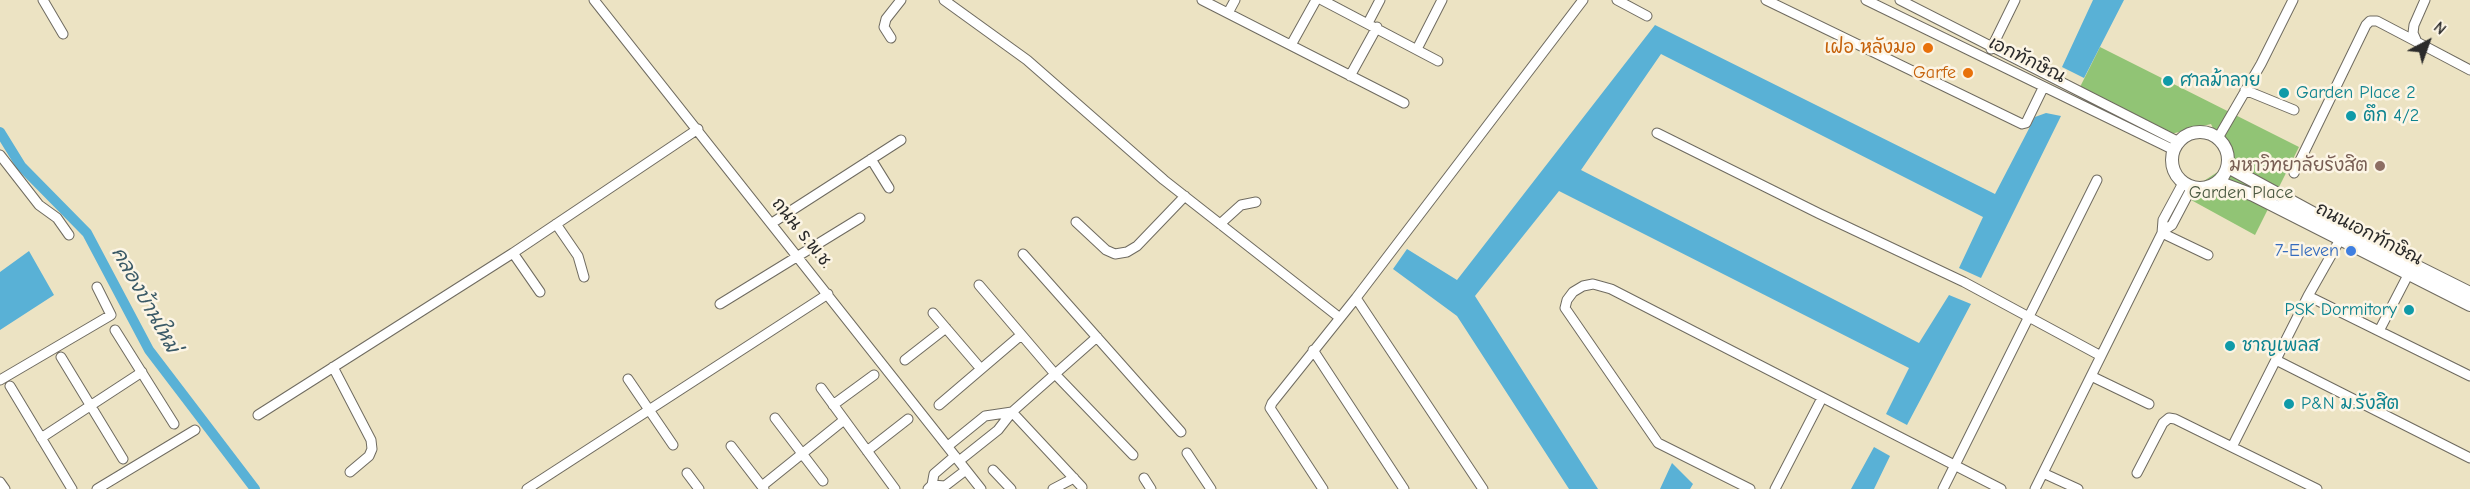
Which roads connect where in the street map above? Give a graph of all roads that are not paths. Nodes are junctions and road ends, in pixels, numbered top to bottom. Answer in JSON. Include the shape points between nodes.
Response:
{"nodes":[{"id":1,"x":43,"y":0,"type":"edge"},
{"id":2,"x":594,"y":0,"type":"edge"},
{"id":3,"x":901,"y":0,"type":"edge"},
{"id":4,"x":944,"y":0,"type":"edge"},
{"id":5,"x":1202,"y":0,"type":"edge"},
{"id":6,"x":1235,"y":0,"type":"edge"},
{"id":7,"x":1316,"y":0,"type":"edge"},
{"id":8,"x":1322,"y":0,"type":"edge"},
{"id":9,"x":1380,"y":0,"type":"edge"},
{"id":10,"x":1442,"y":0,"type":"edge"},
{"id":11,"x":1583,"y":0,"type":"edge"},
{"id":12,"x":1617,"y":0,"type":"edge"},
{"id":13,"x":1766,"y":0,"type":"edge"},
{"id":14,"x":1866,"y":0,"type":"edge"},
{"id":15,"x":1900,"y":0,"type":"edge"},
{"id":16,"x":2015,"y":0,"type":"edge"},
{"id":17,"x":2293,"y":0,"type":"edge"},
{"id":18,"x":2425,"y":0,"type":"edge"},
{"id":19,"x":954,"y":3,"type":"edge"},
{"id":20,"x":1228,"y":13,"type":"junction"},
{"id":21,"x":1647,"y":16,"type":"dead end"},
{"id":22,"x":1372,"y":25,"type":"junction"},
{"id":23,"x":63,"y":34,"type":"dead end"},
{"id":24,"x":891,"y":38,"type":"dead end"},
{"id":25,"x":2417,"y":42,"type":"junction"},
{"id":26,"x":1291,"y":45,"type":"junction"},
{"id":27,"x":1992,"y":46,"type":"junction"},
{"id":28,"x":1417,"y":49,"type":"junction"},
{"id":29,"x":1986,"y":59,"type":"junction"},
{"id":30,"x":1438,"y":61,"type":"dead end"},
{"id":31,"x":2470,"y":70,"type":"edge"},
{"id":32,"x":1350,"y":76,"type":"junction"},
{"id":33,"x":2043,"y":87,"type":"junction"},
{"id":34,"x":2246,"y":90,"type":"junction"},
{"id":35,"x":1404,"y":103,"type":"dead end"},
{"id":36,"x":2294,"y":110,"type":"dead end"},
{"id":37,"x":698,"y":129,"type":"junction"},
{"id":38,"x":1657,"y":133,"type":"dead end"},
{"id":39,"x":2218,"y":138,"type":"junction"},
{"id":40,"x":901,"y":140,"type":"dead end"},
{"id":41,"x":2177,"y":146,"type":"junction"},
{"id":42,"x":0,"y":154,"type":"edge"},
{"id":43,"x":871,"y":159,"type":"junction"},
{"id":44,"x":2228,"y":166,"type":"junction"},
{"id":45,"x":2294,"y":173,"type":"dead end"},
{"id":46,"x":2097,"y":180,"type":"dead end"},
{"id":47,"x":2218,"y":182,"type":"junction"},
{"id":48,"x":2188,"y":185,"type":"junction"},
{"id":49,"x":889,"y":188,"type":"dead end"},
{"id":50,"x":1185,"y":196,"type":"junction"},
{"id":51,"x":1256,"y":202,"type":"dead end"},
{"id":52,"x":860,"y":218,"type":"dead end"},
{"id":53,"x":1076,"y":222,"type":"dead end"},
{"id":54,"x":772,"y":223,"type":"junction"},
{"id":55,"x":556,"y":224,"type":"junction"},
{"id":56,"x":1220,"y":224,"type":"junction"},
{"id":57,"x":2162,"y":232,"type":"junction"},
{"id":58,"x":69,"y":235,"type":"dead end"},
{"id":59,"x":2342,"y":235,"type":"junction"},
{"id":60,"x":513,"y":253,"type":"junction"},
{"id":61,"x":1023,"y":254,"type":"dead end"},
{"id":62,"x":2208,"y":255,"type":"dead end"},
{"id":63,"x":798,"y":256,"type":"junction"},
{"id":64,"x":2408,"y":274,"type":"junction"},
{"id":65,"x":584,"y":277,"type":"dead end"},
{"id":66,"x":979,"y":285,"type":"dead end"},
{"id":67,"x":97,"y":287,"type":"dead end"},
{"id":68,"x":540,"y":292,"type":"dead end"},
{"id":69,"x":2470,"y":293,"type":"edge"},
{"id":70,"x":828,"y":294,"type":"junction"},
{"id":71,"x":2308,"y":296,"type":"junction"},
{"id":72,"x":1356,"y":298,"type":"junction"},
{"id":73,"x":720,"y":304,"type":"dead end"},
{"id":74,"x":2470,"y":305,"type":"edge"},
{"id":75,"x":933,"y":313,"type":"dead end"},
{"id":76,"x":1340,"y":318,"type":"junction"},
{"id":77,"x":2029,"y":318,"type":"junction"},
{"id":78,"x":946,"y":328,"type":"junction"},
{"id":79,"x":115,"y":330,"type":"dead end"},
{"id":80,"x":2379,"y":331,"type":"junction"},
{"id":81,"x":1021,"y":335,"type":"junction"},
{"id":82,"x":1097,"y":337,"type":"junction"},
{"id":83,"x":1313,"y":350,"type":"junction"},
{"id":84,"x":2101,"y":356,"type":"junction"},
{"id":85,"x":61,"y":357,"type":"dead end"},
{"id":86,"x":905,"y":360,"type":"dead end"},
{"id":87,"x":2276,"y":360,"type":"junction"},
{"id":88,"x":333,"y":367,"type":"junction"},
{"id":89,"x":981,"y":369,"type":"junction"},
{"id":90,"x":142,"y":372,"type":"junction"},
{"id":91,"x":1055,"y":374,"type":"junction"},
{"id":92,"x":874,"y":375,"type":"dead end"},
{"id":93,"x":2091,"y":376,"type":"junction"},
{"id":94,"x":2470,"y":376,"type":"edge"},
{"id":95,"x":628,"y":378,"type":"dead end"},
{"id":96,"x":0,"y":380,"type":"edge"},
{"id":97,"x":10,"y":386,"type":"dead end"},
{"id":98,"x":821,"y":388,"type":"dead end"},
{"id":99,"x":1822,"y":398,"type":"junction"},
{"id":100,"x":2149,"y":404,"type":"dead end"},
{"id":101,"x":833,"y":405,"type":"junction"},
{"id":102,"x":939,"y":405,"type":"dead end"},
{"id":103,"x":90,"y":406,"type":"junction"},
{"id":104,"x":649,"y":409,"type":"junction"},
{"id":105,"x":1012,"y":412,"type":"junction"},
{"id":106,"x":258,"y":415,"type":"dead end"},
{"id":107,"x":775,"y":418,"type":"dead end"},
{"id":108,"x":908,"y":419,"type":"dead end"},
{"id":109,"x":844,"y":420,"type":"junction"},
{"id":110,"x":174,"y":424,"type":"dead end"},
{"id":111,"x":195,"y":430,"type":"dead end"},
{"id":112,"x":1181,"y":432,"type":"dead end"},
{"id":113,"x":41,"y":438,"type":"junction"},
{"id":114,"x":673,"y":445,"type":"dead end"},
{"id":115,"x":731,"y":446,"type":"dead end"},
{"id":116,"x":948,"y":446,"type":"junction"},
{"id":117,"x":2232,"y":447,"type":"junction"},
{"id":118,"x":867,"y":451,"type":"junction"},
{"id":119,"x":804,"y":453,"type":"junction"},
{"id":120,"x":1187,"y":453,"type":"dead end"},
{"id":121,"x":1133,"y":455,"type":"dead end"},
{"id":122,"x":957,"y":458,"type":"junction"},
{"id":123,"x":2470,"y":458,"type":"edge"},
{"id":124,"x":123,"y":459,"type":"dead end"},
{"id":125,"x":1955,"y":465,"type":"junction"},
{"id":126,"x":966,"y":470,"type":"junction"},
{"id":127,"x":993,"y":470,"type":"dead end"},
{"id":128,"x":350,"y":472,"type":"dead end"},
{"id":129,"x":687,"y":473,"type":"dead end"},
{"id":130,"x":2043,"y":473,"type":"junction"},
{"id":131,"x":2138,"y":473,"type":"dead end"},
{"id":132,"x":1074,"y":478,"type":"junction"},
{"id":133,"x":1144,"y":478,"type":"dead end"},
{"id":134,"x":823,"y":481,"type":"dead end"},
{"id":135,"x":0,"y":482,"type":"edge"},
{"id":136,"x":930,"y":487,"type":"edge"},
{"id":137,"x":1082,"y":487,"type":"dead end"},
{"id":138,"x":763,"y":488,"type":"edge"},
{"id":139,"x":4,"y":489,"type":"edge"},
{"id":140,"x":72,"y":489,"type":"edge"},
{"id":141,"x":97,"y":489,"type":"edge"},
{"id":142,"x":527,"y":489,"type":"edge"},
{"id":143,"x":699,"y":489,"type":"edge"},
{"id":144,"x":895,"y":489,"type":"edge"},
{"id":145,"x":981,"y":489,"type":"edge"},
{"id":146,"x":1011,"y":489,"type":"edge"},
{"id":147,"x":1053,"y":489,"type":"edge"},
{"id":148,"x":1151,"y":489,"type":"edge"},
{"id":149,"x":1211,"y":489,"type":"edge"},
{"id":150,"x":1323,"y":489,"type":"edge"},
{"id":151,"x":1404,"y":489,"type":"edge"},
{"id":152,"x":1483,"y":489,"type":"edge"},
{"id":153,"x":1750,"y":489,"type":"edge"},
{"id":154,"x":1775,"y":489,"type":"edge"},
{"id":155,"x":1943,"y":489,"type":"edge"},
{"id":156,"x":2001,"y":489,"type":"edge"},
{"id":157,"x":2035,"y":489,"type":"edge"},
{"id":158,"x":2078,"y":489,"type":"edge"},
{"id":159,"x":2316,"y":489,"type":"edge"}],
"edges":[{"from":1,"to":23,"type":"street"},
{"from":2,"to":37,"type":"street","name":"ถนน ร.พ.ช."},
{"from":3,"to":24,"type":"street","via":[[886,19],[884,27]]},
{"from":4,"to":19,"type":"street"},
{"from":5,"to":20,"type":"street"},
{"from":6,"to":20,"type":"street"},
{"from":7,"to":26,"type":"street"},
{"from":8,"to":22,"type":"street"},
{"from":9,"to":22,"type":"street"},
{"from":10,"to":28,"type":"street"},
{"from":11,"to":72,"type":"street"},
{"from":12,"to":21,"type":"street"},
{"from":13,"to":33,"type":"street","via":[[2022,124]]},
{"from":14,"to":29,"type":"street","name":"เอกทักษิณ"},
{"from":15,"to":27,"type":"street"},
{"from":16,"to":27,"type":"street"},
{"from":17,"to":34,"type":"street"},
{"from":18,"to":25,"type":"street","via":[[2414,24]]},
{"from":19,"to":50,"type":"street","via":[[1027,60]]},
{"from":20,"to":26,"type":"street"},
{"from":22,"to":28,"type":"street"},
{"from":22,"to":32,"type":"street"},
{"from":25,"to":31,"type":"street"},
{"from":25,"to":45,"type":"street","via":[[2377,21],[2366,25]]},
{"from":26,"to":32,"type":"street"},
{"from":27,"to":29,"type":"street"},
{"from":27,"to":41,"type":"street"},
{"from":28,"to":30,"type":"street"},
{"from":29,"to":33,"type":"street","name":"เอกทักษิณ"},
{"from":32,"to":35,"type":"street"},
{"from":33,"to":41,"type":"street","name":"เอกทักษิณ"},
{"from":34,"to":36,"type":"street"},
{"from":34,"to":39,"type":"street"},
{"from":37,"to":54,"type":"street","name":"ถนน ร.พ.ช."},
{"from":37,"to":55,"type":"street"},
{"from":38,"to":77,"type":"street","via":[[1964,282]]},
{"from":39,"to":41,"type":"street","via":[[2205,133],[2191,134]]},
{"from":39,"to":44,"type":"street","via":[[2227,151]]},
{"from":40,"to":43,"type":"street"},
{"from":41,"to":48,"type":"street","via":[[2174,167]]},
{"from":42,"to":58,"type":"street","via":[[39,205],[57,218]]},
{"from":43,"to":49,"type":"street"},
{"from":43,"to":54,"type":"street"},
{"from":44,"to":47,"type":"street"},
{"from":44,"to":59,"type":"street","name":"ถนนเอกทักษิณ"},
{"from":46,"to":77,"type":"street"},
{"from":47,"to":48,"type":"street","via":[[2210,186]]},
{"from":47,"to":59,"type":"street","name":"ถนนเอกทักษิณ"},
{"from":48,"to":57,"type":"street","via":[[2172,225]]},
{"from":50,"to":53,"type":"street","via":[[1127,252],[1115,254],[1106,250]]},
{"from":50,"to":56,"type":"street"},
{"from":51,"to":56,"type":"street","via":[[1241,206]]},
{"from":52,"to":63,"type":"street"},
{"from":54,"to":63,"type":"street","name":"ถนน ร.พ.ช."},
{"from":55,"to":60,"type":"street"},
{"from":55,"to":65,"type":"street","via":[[578,256]]},
{"from":56,"to":76,"type":"street"},
{"from":57,"to":62,"type":"street"},
{"from":57,"to":84,"type":"street"},
{"from":59,"to":64,"type":"street","name":"ถนนเอกทักษิณ"},
{"from":59,"to":69,"type":"street","name":"ถนนเอกทักษิณ"},
{"from":59,"to":71,"type":"street"},
{"from":60,"to":68,"type":"street"},
{"from":60,"to":88,"type":"street"},
{"from":61,"to":82,"type":"street"},
{"from":63,"to":70,"type":"street","name":"ถนน ร.พ.ช."},
{"from":63,"to":73,"type":"street"},
{"from":64,"to":74,"type":"street","name":"ถนนเอกทักษิณ"},
{"from":64,"to":80,"type":"street"},
{"from":66,"to":81,"type":"street"},
{"from":67,"to":96,"type":"street","via":[[111,315]]},
{"from":70,"to":104,"type":"street"},
{"from":70,"to":116,"type":"street","name":"ถนน ร.พ.ช."},
{"from":71,"to":80,"type":"street"},
{"from":71,"to":87,"type":"street"},
{"from":72,"to":76,"type":"street"},
{"from":72,"to":152,"type":"street"},
{"from":75,"to":78,"type":"street"},
{"from":76,"to":83,"type":"street"},
{"from":77,"to":84,"type":"street"},
{"from":77,"to":125,"type":"street"},
{"from":78,"to":86,"type":"street"},
{"from":78,"to":89,"type":"street"},
{"from":79,"to":90,"type":"street"},
{"from":80,"to":94,"type":"street"},
{"from":81,"to":89,"type":"street"},
{"from":81,"to":91,"type":"street"},
{"from":82,"to":91,"type":"street"},
{"from":82,"to":112,"type":"street"},
{"from":83,"to":150,"type":"street","via":[[1270,408]]},
{"from":83,"to":151,"type":"street"},
{"from":84,"to":93,"type":"street"},
{"from":85,"to":103,"type":"street"},
{"from":87,"to":117,"type":"street"},
{"from":87,"to":123,"type":"street"},
{"from":88,"to":106,"type":"street"},
{"from":88,"to":128,"type":"street","via":[[371,440],[369,456]]},
{"from":89,"to":102,"type":"street"},
{"from":90,"to":103,"type":"street"},
{"from":90,"to":110,"type":"street"},
{"from":91,"to":105,"type":"street"},
{"from":91,"to":121,"type":"street"},
{"from":92,"to":101,"type":"street"},
{"from":93,"to":100,"type":"street"},
{"from":93,"to":130,"type":"street"},
{"from":95,"to":104,"type":"street"},
{"from":97,"to":113,"type":"street"},
{"from":98,"to":101,"type":"street"},
{"from":99,"to":125,"type":"street"},
{"from":99,"to":153,"type":"street","via":[[1611,289],[1593,284],[1573,292],[1565,308],[1658,443]]},
{"from":99,"to":154,"type":"street"},
{"from":101,"to":109,"type":"street"},
{"from":103,"to":113,"type":"street"},
{"from":103,"to":124,"type":"street"},
{"from":104,"to":114,"type":"street"},
{"from":104,"to":142,"type":"street"},
{"from":105,"to":116,"type":"street","via":[[985,416]]},
{"from":105,"to":122,"type":"street","via":[[998,430]]},
{"from":105,"to":132,"type":"street"},
{"from":107,"to":119,"type":"street"},
{"from":108,"to":118,"type":"street"},
{"from":109,"to":118,"type":"street"},
{"from":109,"to":119,"type":"street"},
{"from":111,"to":141,"type":"street"},
{"from":113,"to":140,"type":"street"},
{"from":115,"to":138,"type":"street"},
{"from":116,"to":122,"type":"street","name":"ถนน ร.พ.ช."},
{"from":117,"to":131,"type":"street","via":[[2169,418]]},
{"from":117,"to":159,"type":"street"},
{"from":118,"to":144,"type":"street"},
{"from":119,"to":134,"type":"street"},
{"from":119,"to":138,"type":"street"},
{"from":120,"to":149,"type":"street"},
{"from":122,"to":126,"type":"street","name":"ถนน ร.พ.ช."},
{"from":122,"to":136,"type":"street","via":[[934,474]]},
{"from":125,"to":155,"type":"street"},
{"from":125,"to":156,"type":"street"},
{"from":126,"to":136,"type":"street","via":[[945,486]]},
{"from":126,"to":145,"type":"street","name":"ถนน ร.พ.ช."},
{"from":127,"to":146,"type":"street"},
{"from":129,"to":143,"type":"street"},
{"from":130,"to":157,"type":"street"},
{"from":130,"to":158,"type":"street"},
{"from":132,"to":137,"type":"street"},
{"from":132,"to":147,"type":"street"},
{"from":133,"to":148,"type":"street"},
{"from":135,"to":139,"type":"street"}]}
